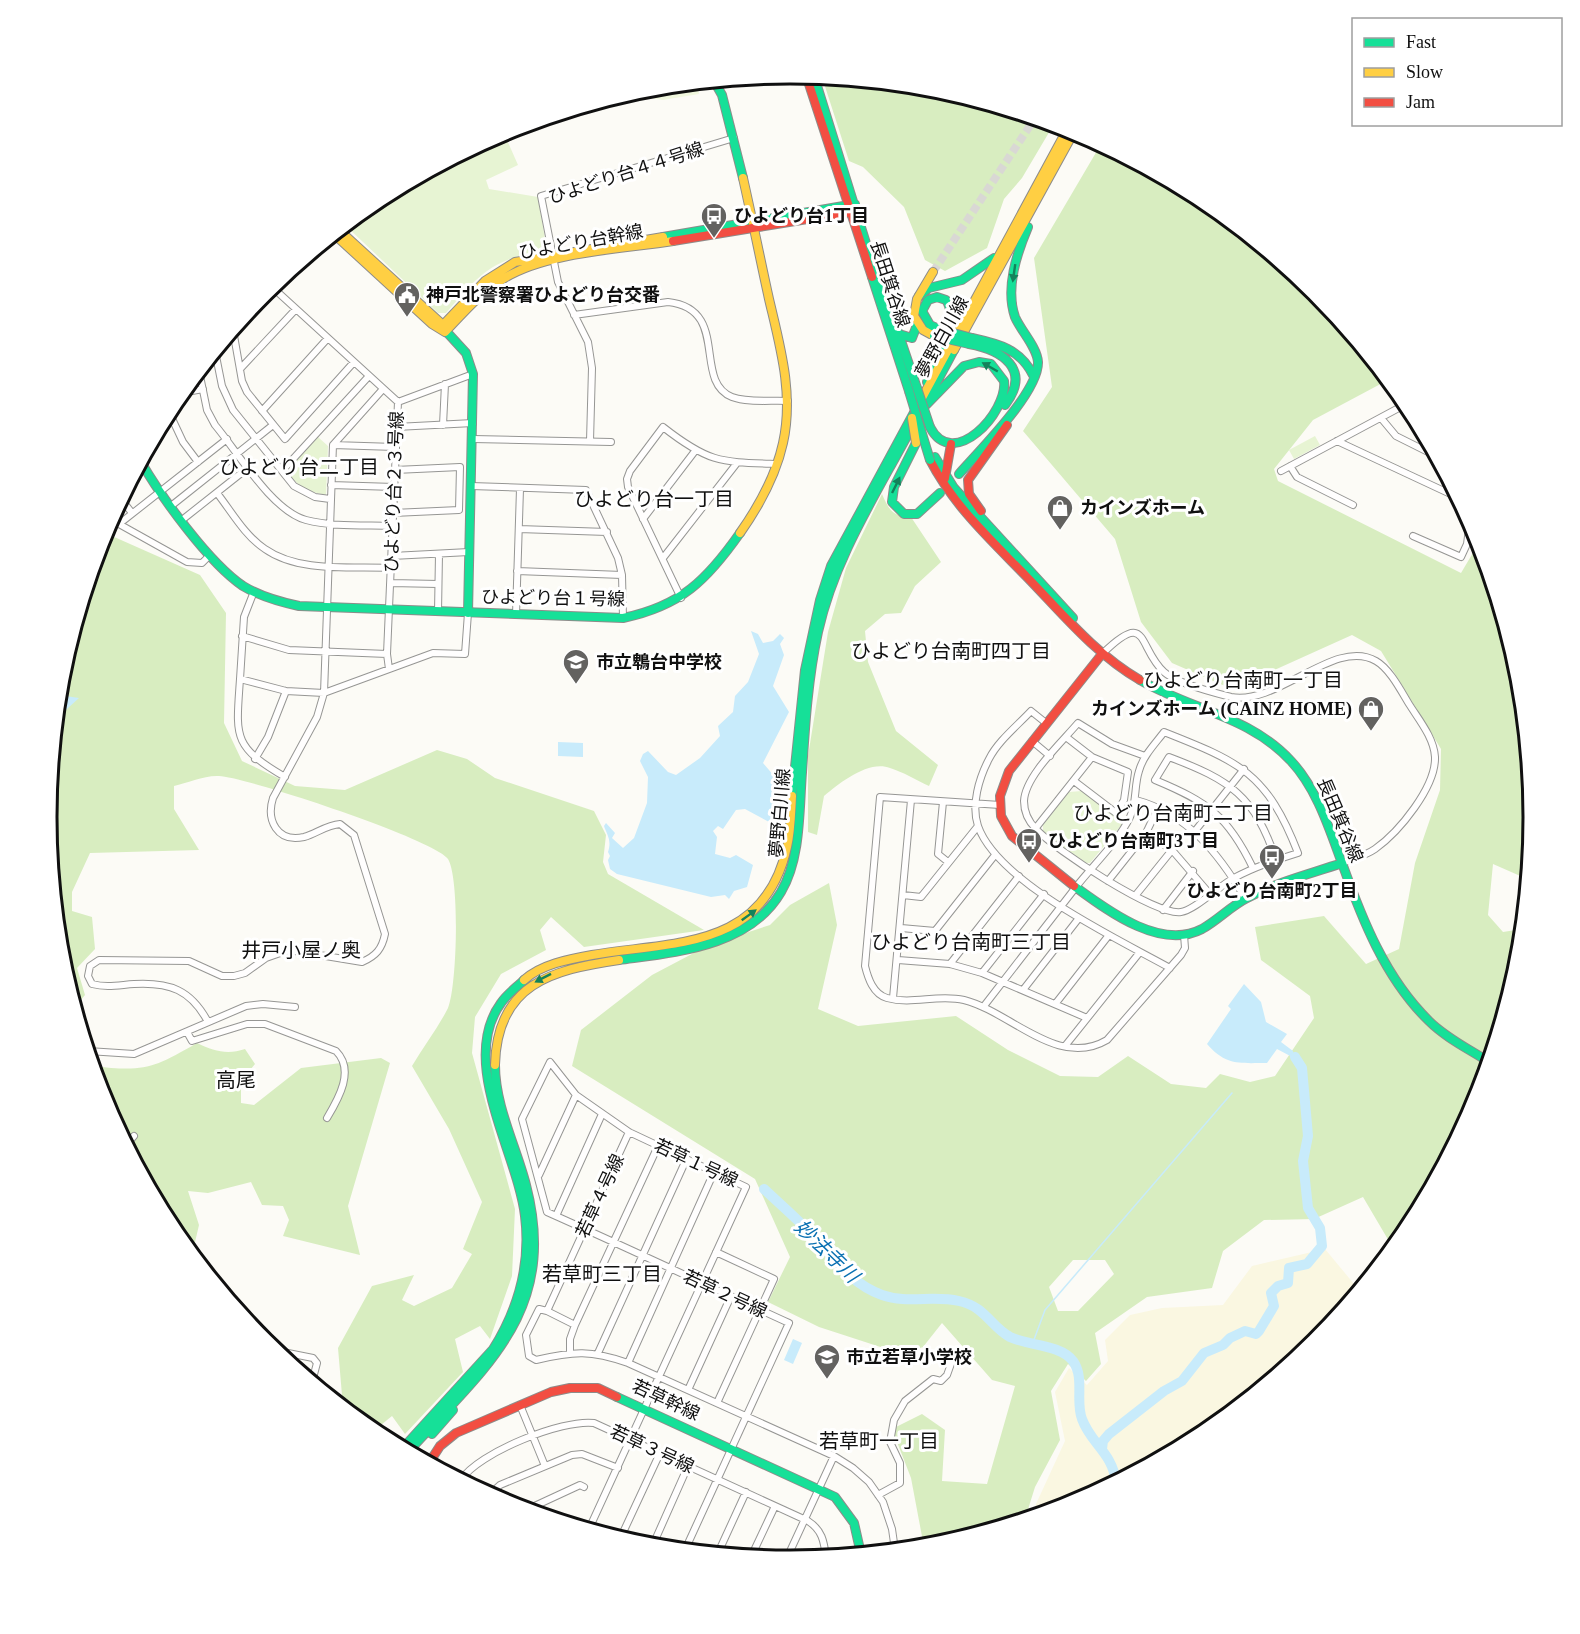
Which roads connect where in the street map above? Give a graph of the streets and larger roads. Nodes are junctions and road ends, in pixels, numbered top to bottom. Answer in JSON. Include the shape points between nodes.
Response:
{"nodes":[{"id":1,"x":809,"y":85,"type":"edge"},
{"id":2,"x":817,"y":85,"type":"edge"},
{"id":3,"x":718,"y":88,"type":"edge"},
{"id":4,"x":1063,"y":137,"type":"edge"},
{"id":5,"x":734,"y":138,"type":"junction"},
{"id":6,"x":1070,"y":140,"type":"edge"},
{"id":7,"x":1048,"y":179,"type":"junction"},
{"id":8,"x":853,"y":209,"type":"junction"},
{"id":9,"x":753,"y":226,"type":"junction"},
{"id":10,"x":344,"y":235,"type":"edge"},
{"id":11,"x":339,"y":239,"type":"edge"},
{"id":12,"x":1001,"y":251,"type":"junction"},
{"id":13,"x":551,"y":257,"type":"junction"},
{"id":14,"x":933,"y":272,"type":"tunnel mouth"},
{"id":15,"x":879,"y":280,"type":"junction"},
{"id":16,"x":278,"y":293,"type":"edge"},
{"id":17,"x":919,"y":296,"type":"junction"},
{"id":18,"x":296,"y":309,"type":"junction"},
{"id":19,"x":574,"y":315,"type":"junction"},
{"id":20,"x":917,"y":325,"type":"junction"},
{"id":21,"x":442,"y":329,"type":"junction"},
{"id":22,"x":937,"y":333,"type":"junction"},
{"id":23,"x":899,"y":334,"type":"junction"},
{"id":24,"x":328,"y":338,"type":"junction"},
{"id":25,"x":235,"y":339,"type":"edge"},
{"id":26,"x":971,"y":341,"type":"junction"},
{"id":27,"x":217,"y":360,"type":"edge"},
{"id":28,"x":354,"y":362,"type":"junction"},
{"id":29,"x":240,"y":369,"type":"junction"},
{"id":30,"x":473,"y":374,"type":"junction"},
{"id":31,"x":1033,"y":375,"type":"junction"},
{"id":32,"x":369,"y":376,"type":"junction"},
{"id":33,"x":201,"y":381,"type":"edge"},
{"id":34,"x":445,"y":384,"type":"junction"},
{"id":35,"x":927,"y":386,"type":"junction"},
{"id":36,"x":203,"y":389,"type":"junction"},
{"id":37,"x":383,"y":389,"type":"junction"},
{"id":38,"x":913,"y":390,"type":"junction"},
{"id":39,"x":194,"y":391,"type":"edge"},
{"id":40,"x":788,"y":401,"type":"junction"},
{"id":41,"x":398,"y":402,"type":"junction"},
{"id":42,"x":921,"y":409,"type":"junction"},
{"id":43,"x":1398,"y":409,"type":"edge"},
{"id":44,"x":262,"y":411,"type":"junction"},
{"id":45,"x":1381,"y":418,"type":"junction"},
{"id":46,"x":1009,"y":419,"type":"junction"},
{"id":47,"x":173,"y":422,"type":"edge"},
{"id":48,"x":473,"y":423,"type":"junction"},
{"id":49,"x":273,"y":425,"type":"junction"},
{"id":50,"x":443,"y":425,"type":"junction"},
{"id":51,"x":396,"y":427,"type":"junction"},
{"id":52,"x":980,"y":431,"type":"junction"},
{"id":53,"x":256,"y":438,"type":"junction"},
{"id":54,"x":227,"y":439,"type":"junction"},
{"id":55,"x":473,"y":439,"type":"junction"},
{"id":56,"x":590,"y":441,"type":"junction"},
{"id":57,"x":1336,"y":441,"type":"junction"},
{"id":58,"x":611,"y":442,"type":"dead end"},
{"id":59,"x":951,"y":444,"type":"junction"},
{"id":60,"x":333,"y":445,"type":"junction"},
{"id":61,"x":395,"y":447,"type":"junction"},
{"id":62,"x":1425,"y":450,"type":"edge"},
{"id":63,"x":695,"y":452,"type":"junction"},
{"id":64,"x":238,"y":453,"type":"junction"},
{"id":65,"x":932,"y":459,"type":"junction"},
{"id":66,"x":198,"y":462,"type":"junction"},
{"id":67,"x":737,"y":463,"type":"junction"},
{"id":68,"x":777,"y":464,"type":"junction"},
{"id":69,"x":1290,"y":466,"type":"junction"},
{"id":70,"x":249,"y":467,"type":"junction"},
{"id":71,"x":145,"y":469,"type":"edge"},
{"id":72,"x":395,"y":470,"type":"junction"},
{"id":73,"x":282,"y":471,"type":"junction"},
{"id":74,"x":1281,"y":471,"type":"dead end"},
{"id":75,"x":959,"y":474,"type":"dead end"},
{"id":76,"x":945,"y":475,"type":"junction"},
{"id":77,"x":331,"y":485,"type":"junction"},
{"id":78,"x":471,"y":486,"type":"junction"},
{"id":79,"x":394,"y":487,"type":"junction"},
{"id":80,"x":520,"y":489,"type":"junction"},
{"id":81,"x":160,"y":492,"type":"junction"},
{"id":82,"x":1447,"y":492,"type":"edge"},
{"id":83,"x":217,"y":493,"type":"junction"},
{"id":84,"x":940,"y":493,"type":"dead end"},
{"id":85,"x":330,"y":499,"type":"junction"},
{"id":86,"x":1353,"y":505,"type":"dead end"},
{"id":87,"x":171,"y":506,"type":"junction"},
{"id":88,"x":127,"y":507,"type":"edge"},
{"id":89,"x":961,"y":507,"type":"junction"},
{"id":90,"x":132,"y":513,"type":"junction"},
{"id":91,"x":393,"y":513,"type":"junction"},
{"id":92,"x":643,"y":519,"type":"junction"},
{"id":93,"x":182,"y":520,"type":"junction"},
{"id":94,"x":119,"y":524,"type":"joint"},
{"id":95,"x":329,"y":524,"type":"junction"},
{"id":96,"x":393,"y":526,"type":"junction"},
{"id":97,"x":519,"y":529,"type":"junction"},
{"id":98,"x":607,"y":532,"type":"junction"},
{"id":99,"x":1413,"y":536,"type":"dead end"},
{"id":100,"x":1468,"y":538,"type":"edge"},
{"id":101,"x":1001,"y":540,"type":"junction"},
{"id":102,"x":469,"y":552,"type":"junction"},
{"id":103,"x":439,"y":554,"type":"junction"},
{"id":104,"x":210,"y":556,"type":"junction"},
{"id":105,"x":392,"y":556,"type":"junction"},
{"id":106,"x":663,"y":558,"type":"junction"},
{"id":107,"x":327,"y":566,"type":"junction"},
{"id":108,"x":391,"y":568,"type":"junction"},
{"id":109,"x":517,"y":571,"type":"junction"},
{"id":110,"x":622,"y":575,"type":"junction"},
{"id":111,"x":391,"y":584,"type":"junction"},
{"id":112,"x":438,"y":584,"type":"junction"},
{"id":113,"x":253,"y":594,"type":"junction"},
{"id":114,"x":681,"y":598,"type":"junction"},
{"id":115,"x":326,"y":609,"type":"junction"},
{"id":116,"x":391,"y":611,"type":"junction"},
{"id":117,"x":438,"y":612,"type":"junction"},
{"id":118,"x":468,"y":613,"type":"junction"},
{"id":119,"x":516,"y":615,"type":"junction"},
{"id":120,"x":623,"y":618,"type":"junction"},
{"id":121,"x":242,"y":636,"type":"junction"},
{"id":122,"x":325,"y":652,"type":"junction"},
{"id":123,"x":387,"y":654,"type":"junction"},
{"id":124,"x":1102,"y":654,"type":"junction"},
{"id":125,"x":389,"y":669,"type":"junction"},
{"id":126,"x":240,"y":679,"type":"junction"},
{"id":127,"x":286,"y":691,"type":"junction"},
{"id":128,"x":324,"y":693,"type":"junction"},
{"id":129,"x":1046,"y":723,"type":"junction"},
{"id":130,"x":1065,"y":738,"type":"junction"},
{"id":131,"x":1032,"y":741,"type":"junction"},
{"id":132,"x":1050,"y":756,"type":"junction"},
{"id":133,"x":1145,"y":756,"type":"junction"},
{"id":134,"x":1092,"y":757,"type":"junction"},
{"id":135,"x":255,"y":759,"type":"junction"},
{"id":136,"x":1244,"y":769,"type":"junction"},
{"id":137,"x":285,"y":777,"type":"junction"},
{"id":138,"x":1074,"y":781,"type":"junction"},
{"id":139,"x":1231,"y":786,"type":"junction"},
{"id":140,"x":911,"y":800,"type":"junction"},
{"id":141,"x":1136,"y":800,"type":"junction"},
{"id":142,"x":943,"y":802,"type":"junction"},
{"id":143,"x":975,"y":803,"type":"junction"},
{"id":144,"x":999,"y":805,"type":"junction"},
{"id":145,"x":1158,"y":808,"type":"junction"},
{"id":146,"x":1213,"y":810,"type":"junction"},
{"id":147,"x":978,"y":826,"type":"junction"},
{"id":148,"x":1035,"y":829,"type":"junction"},
{"id":149,"x":1195,"y":831,"type":"junction"},
{"id":150,"x":1146,"y":833,"type":"junction"},
{"id":151,"x":1172,"y":850,"type":"junction"},
{"id":152,"x":995,"y":855,"type":"junction"},
{"id":153,"x":1276,"y":860,"type":"junction"},
{"id":154,"x":948,"y":862,"type":"junction"},
{"id":155,"x":1342,"y":863,"type":"junction"},
{"id":156,"x":1253,"y":868,"type":"junction"},
{"id":157,"x":1090,"y":869,"type":"junction"},
{"id":158,"x":1193,"y":871,"type":"junction"},
{"id":159,"x":1019,"y":876,"type":"junction"},
{"id":160,"x":1234,"y":878,"type":"junction"},
{"id":161,"x":1108,"y":880,"type":"junction"},
{"id":162,"x":1076,"y":887,"type":"junction"},
{"id":163,"x":1209,"y":893,"type":"junction"},
{"id":164,"x":1044,"y":894,"type":"junction"},
{"id":165,"x":903,"y":895,"type":"junction"},
{"id":166,"x":1135,"y":896,"type":"junction"},
{"id":167,"x":1245,"y":898,"type":"junction"},
{"id":168,"x":1061,"y":906,"type":"junction"},
{"id":169,"x":1163,"y":909,"type":"junction"},
{"id":170,"x":1079,"y":918,"type":"junction"},
{"id":171,"x":901,"y":928,"type":"junction"},
{"id":172,"x":1109,"y":935,"type":"junction"},
{"id":173,"x":1184,"y":936,"type":"junction"},
{"id":174,"x":1140,"y":952,"type":"junction"},
{"id":175,"x":898,"y":960,"type":"junction"},
{"id":176,"x":950,"y":964,"type":"junction"},
{"id":177,"x":1170,"y":968,"type":"junction"},
{"id":178,"x":982,"y":973,"type":"junction"},
{"id":179,"x":1002,"y":982,"type":"junction"},
{"id":180,"x":1023,"y":990,"type":"junction"},
{"id":181,"x":893,"y":998,"type":"junction"},
{"id":182,"x":1056,"y":1003,"type":"junction"},
{"id":183,"x":984,"y":1006,"type":"junction"},
{"id":184,"x":295,"y":1007,"type":"dead end"},
{"id":185,"x":1088,"y":1018,"type":"junction"},
{"id":186,"x":208,"y":1022,"type":"junction"},
{"id":187,"x":187,"y":1032,"type":"junction"},
{"id":188,"x":1065,"y":1046,"type":"junction"},
{"id":189,"x":96,"y":1051,"type":"edge"},
{"id":190,"x":1482,"y":1057,"type":"edge"},
{"id":191,"x":576,"y":1095,"type":"junction"},
{"id":192,"x":602,"y":1114,"type":"junction"},
{"id":193,"x":327,"y":1118,"type":"dead end"},
{"id":194,"x":629,"y":1132,"type":"junction"},
{"id":195,"x":658,"y":1146,"type":"junction"},
{"id":196,"x":686,"y":1160,"type":"junction"},
{"id":197,"x":714,"y":1172,"type":"junction"},
{"id":198,"x":539,"y":1175,"type":"junction"},
{"id":199,"x":556,"y":1216,"type":"junction"},
{"id":200,"x":585,"y":1229,"type":"junction"},
{"id":201,"x":613,"y":1242,"type":"junction"},
{"id":202,"x":716,"y":1252,"type":"junction"},
{"id":203,"x":642,"y":1256,"type":"junction"},
{"id":204,"x":671,"y":1269,"type":"junction"},
{"id":205,"x":702,"y":1283,"type":"junction"},
{"id":206,"x":731,"y":1296,"type":"junction"},
{"id":207,"x":760,"y":1309,"type":"junction"},
{"id":208,"x":547,"y":1311,"type":"junction"},
{"id":209,"x":575,"y":1325,"type":"junction"},
{"id":210,"x":501,"y":1344,"type":"junction"},
{"id":211,"x":570,"y":1352,"type":"junction"},
{"id":212,"x":598,"y":1353,"type":"junction"},
{"id":213,"x":292,"y":1354,"type":"edge"},
{"id":214,"x":952,"y":1361,"type":"dead end"},
{"id":215,"x":628,"y":1363,"type":"junction"},
{"id":216,"x":314,"y":1374,"type":"edge"},
{"id":217,"x":659,"y":1377,"type":"junction"},
{"id":218,"x":688,"y":1390,"type":"junction"},
{"id":219,"x":717,"y":1403,"type":"junction"},
{"id":220,"x":520,"y":1405,"type":"junction"},
{"id":221,"x":645,"y":1408,"type":"junction"},
{"id":222,"x":746,"y":1416,"type":"junction"},
{"id":223,"x":534,"y":1437,"type":"junction"},
{"id":224,"x":631,"y":1439,"type":"junction"},
{"id":225,"x":408,"y":1442,"type":"edge"},
{"id":226,"x":413,"y":1446,"type":"edge"},
{"id":227,"x":732,"y":1448,"type":"junction"},
{"id":228,"x":418,"y":1449,"type":"edge"},
{"id":229,"x":660,"y":1453,"type":"junction"},
{"id":230,"x":834,"y":1456,"type":"junction"},
{"id":231,"x":433,"y":1457,"type":"edge"},
{"id":232,"x":545,"y":1466,"type":"junction"},
{"id":233,"x":688,"y":1466,"type":"junction"},
{"id":234,"x":618,"y":1468,"type":"junction"},
{"id":235,"x":465,"y":1474,"type":"edge"},
{"id":236,"x":717,"y":1479,"type":"junction"},
{"id":237,"x":584,"y":1487,"type":"dead end"},
{"id":238,"x":496,"y":1488,"type":"edge"},
{"id":239,"x":820,"y":1488,"type":"junction"},
{"id":240,"x":746,"y":1492,"type":"junction"},
{"id":241,"x":878,"y":1495,"type":"junction"},
{"id":242,"x":537,"y":1505,"type":"edge"},
{"id":243,"x":775,"y":1506,"type":"junction"},
{"id":244,"x":805,"y":1519,"type":"junction"},
{"id":245,"x":592,"y":1523,"type":"edge"},
{"id":246,"x":624,"y":1531,"type":"edge"},
{"id":247,"x":656,"y":1538,"type":"edge"},
{"id":248,"x":688,"y":1543,"type":"edge"},
{"id":249,"x":894,"y":1543,"type":"edge"},
{"id":250,"x":721,"y":1546,"type":"edge"},
{"id":251,"x":860,"y":1546,"type":"edge"},
{"id":252,"x":755,"y":1549,"type":"edge"},
{"id":253,"x":825,"y":1549,"type":"edge"},
{"id":254,"x":791,"y":1550,"type":"edge"}],
"edges":[{"from":1,"to":8,"type":"street","name":"長田箕谷線"},
{"from":2,"to":8,"type":"street","name":"長田箕谷線"},
{"from":3,"to":5,"type":"street","name":"ひよどり台１号線"},
{"from":4,"to":12,"type":"street","name":"夢野白川線"},
{"from":5,"to":9,"type":"street","name":"ひよどり台１号線"},
{"from":5,"to":13,"type":"street","name":"ひよどり台４４号線","via":[[542,196]]},
{"from":6,"to":7,"type":"street","name":"夢野白川線"},
{"from":7,"to":31,"type":"street","one_way":true,"via":[[1020,246],[1012,284],[1015,316],[1039,363]]},
{"from":7,"to":42,"type":"street","name":"夢野白川線"},
{"from":8,"to":9,"type":"street","name":"ひよどり台幹線"},
{"from":8,"to":15,"type":"street","name":"長田箕谷線"},
{"from":8,"to":38,"type":"street","name":"長田箕谷線"},
{"from":9,"to":13,"type":"street","name":"ひよどり台幹線"},
{"from":9,"to":40,"type":"street","name":"ひよどり台１号線"},
{"from":10,"to":21,"type":"street"},
{"from":11,"to":21,"type":"street"},
{"from":12,"to":17,"type":"street","via":[[976,273],[929,288]]},
{"from":12,"to":35,"type":"street","name":"夢野白川線"},
{"from":13,"to":19,"type":"street"},
{"from":13,"to":21,"type":"street","name":"ひよどり台幹線","via":[[501,277]]},
{"from":14,"to":17,"type":"street"},
{"from":15,"to":23,"type":"street"},
{"from":15,"to":38,"type":"street","name":"長田箕谷線"},
{"from":16,"to":18,"type":"street","name":"ひよどり台２３号線"},
{"from":17,"to":20,"type":"street","via":[[914,313]]},
{"from":18,"to":24,"type":"street","name":"ひよどり台２３号線"},
{"from":18,"to":29,"type":"street"},
{"from":19,"to":40,"type":"street","via":[[668,302],[683,304],[705,326],[721,389],[732,397]]},
{"from":19,"to":56,"type":"street","via":[[588,342],[592,368]]},
{"from":20,"to":22,"type":"street"},
{"from":20,"to":23,"type":"street","via":[[912,338]]},
{"from":21,"to":30,"type":"street","via":[[466,353]]},
{"from":22,"to":26,"type":"street","bridge":true},
{"from":22,"to":35,"type":"street","via":[[922,311],[928,300],[937,297],[948,302],[951,319],[928,371]]},
{"from":23,"to":38,"type":"street"},
{"from":24,"to":28,"type":"street","name":"ひよどり台２３号線"},
{"from":24,"to":44,"type":"street"},
{"from":25,"to":29,"type":"street"},
{"from":26,"to":31,"type":"street","via":[[1017,351],[1026,359]]},
{"from":26,"to":52,"type":"street","via":[[1000,353],[1011,364],[1015,378],[1010,399]]},
{"from":27,"to":53,"type":"street","via":[[226,398]]},
{"from":28,"to":32,"type":"street","name":"ひよどり台２３号線"},
{"from":28,"to":49,"type":"street","via":[[285,439]]},
{"from":29,"to":44,"type":"street","via":[[247,392]]},
{"from":30,"to":34,"type":"street"},
{"from":30,"to":48,"type":"street"},
{"from":31,"to":46,"type":"street","via":[[1029,390]]},
{"from":32,"to":37,"type":"street","name":"ひよどり台２３号線"},
{"from":32,"to":73,"type":"street"},
{"from":33,"to":36,"type":"street"},
{"from":34,"to":41,"type":"street"},
{"from":34,"to":50,"type":"street"},
{"from":210,"to":35,"type":"street","name":"夢野白川線","one_way":true,"via":[[522,1287],[527,1246],[522,1200],[486,1064],[495,1015],[517,985],[548,965],[699,939],[738,923],[769,896],[787,847],[802,691],[820,596],[839,547]]},
{"from":36,"to":39,"type":"street"},
{"from":36,"to":54,"type":"street","via":[[207,410]]},
{"from":37,"to":41,"type":"street","name":"ひよどり台２３号線"},
{"from":37,"to":60,"type":"street"},
{"from":38,"to":59,"type":"street","bridge":true,"via":[[939,439]]},
{"from":38,"to":65,"type":"street","name":"長田箕谷線","bridge":true},
{"from":84,"to":38,"type":"street","one_way":true,"bridge":true,"via":[[917,514],[904,514],[892,502],[892,491],[913,457],[916,443]]},
{"from":40,"to":68,"type":"street","name":"ひよどり台１号線"},
{"from":41,"to":51,"type":"street","name":"ひよどり台２３号線"},
{"from":52,"to":42,"type":"street","one_way":true,"via":[[1006,392],[1000,374],[987,363],[964,366]]},
{"from":42,"to":210,"type":"street","name":"夢野白川線","one_way":true,"via":[[849,544],[826,599],[807,708],[793,864],[777,900],[756,922],[718,941],[553,973],[522,992],[503,1018],[495,1045],[495,1072],[530,1199],[535,1241],[528,1292]]},
{"from":43,"to":45,"type":"street"},
{"from":44,"to":49,"type":"street"},
{"from":45,"to":57,"type":"street"},
{"from":45,"to":62,"type":"street","via":[[1396,436]]},
{"from":46,"to":75,"type":"street"},
{"from":46,"to":101,"type":"street","via":[[1002,436],[967,483],[969,495]]},
{"from":47,"to":66,"type":"street"},
{"from":48,"to":50,"type":"street"},
{"from":48,"to":55,"type":"street"},
{"from":49,"to":53,"type":"street"},
{"from":50,"to":51,"type":"street"},
{"from":51,"to":61,"type":"street","name":"ひよどり台２３号線"},
{"from":52,"to":59,"type":"street","via":[[964,442]]},
{"from":53,"to":64,"type":"street"},
{"from":53,"to":73,"type":"street"},
{"from":54,"to":64,"type":"street"},
{"from":54,"to":66,"type":"street"},
{"from":55,"to":56,"type":"street"},
{"from":55,"to":78,"type":"street"},
{"from":56,"to":58,"type":"street"},
{"from":57,"to":69,"type":"street"},
{"from":57,"to":82,"type":"street"},
{"from":59,"to":76,"type":"street"},
{"from":60,"to":61,"type":"street"},
{"from":60,"to":77,"type":"street"},
{"from":61,"to":72,"type":"street","name":"ひよどり台２３号線"},
{"from":63,"to":67,"type":"street"},
{"from":63,"to":92,"type":"street"},
{"from":63,"to":92,"type":"street","via":[[663,427],[627,479],[627,488]]},
{"from":64,"to":70,"type":"street"},
{"from":64,"to":87,"type":"street"},
{"from":65,"to":76,"type":"street","name":"長田箕谷線"},
{"from":65,"to":89,"type":"street","name":"長田箕谷線","via":[[938,477]]},
{"from":66,"to":81,"type":"street"},
{"from":67,"to":68,"type":"street"},
{"from":67,"to":106,"type":"street"},
{"from":68,"to":114,"type":"street","name":"ひよどり台１号線","via":[[761,502],[735,541],[704,579]]},
{"from":69,"to":74,"type":"street"},
{"from":69,"to":86,"type":"street","via":[[1297,477]]},
{"from":70,"to":83,"type":"street"},
{"from":70,"to":95,"type":"street","via":[[286,511],[304,520]]},
{"from":71,"to":81,"type":"street","name":"ひよどり台１号線"},
{"from":72,"to":79,"type":"street","name":"ひよどり台２３号線"},
{"from":72,"to":91,"type":"street","via":[[460,467],[459,510]]},
{"from":73,"to":85,"type":"street","via":[[303,492]]},
{"from":76,"to":89,"type":"street"},
{"from":76,"to":101,"type":"street","name":"長田箕谷線"},
{"from":77,"to":79,"type":"street"},
{"from":77,"to":85,"type":"street"},
{"from":78,"to":80,"type":"street"},
{"from":78,"to":102,"type":"street"},
{"from":79,"to":91,"type":"street","name":"ひよどり台２３号線"},
{"from":80,"to":97,"type":"street"},
{"from":80,"to":98,"type":"street","via":[[586,490]]},
{"from":81,"to":87,"type":"street","name":"ひよどり台１号線"},
{"from":81,"to":90,"type":"street"},
{"from":83,"to":93,"type":"street"},
{"from":83,"to":107,"type":"street","via":[[264,549],[300,563]]},
{"from":85,"to":95,"type":"street"},
{"from":87,"to":93,"type":"street","name":"ひよどり台１号線"},
{"from":88,"to":90,"type":"street"},
{"from":89,"to":124,"type":"street","name":"長田箕谷線"},
{"from":90,"to":94,"type":"street"},
{"from":91,"to":96,"type":"street","name":"ひよどり台２３号線"},
{"from":92,"to":106,"type":"street"},
{"from":93,"to":104,"type":"street","name":"ひよどり台１号線"},
{"from":94,"to":104,"type":"street","via":[[187,562],[202,563]]},
{"from":95,"to":96,"type":"street"},
{"from":95,"to":107,"type":"street"},
{"from":96,"to":105,"type":"street","name":"ひよどり台２３号線"},
{"from":97,"to":98,"type":"street"},
{"from":97,"to":109,"type":"street"},
{"from":98,"to":110,"type":"street"},
{"from":99,"to":100,"type":"street","via":[[1461,557]]},
{"from":101,"to":124,"type":"street","name":"長田箕谷線","via":[[1060,602]]},
{"from":102,"to":103,"type":"street"},
{"from":102,"to":118,"type":"street"},
{"from":103,"to":105,"type":"street"},
{"from":103,"to":112,"type":"street"},
{"from":104,"to":113,"type":"street","name":"ひよどり台１号線","via":[[230,578]]},
{"from":105,"to":108,"type":"street","name":"ひよどり台２３号線"},
{"from":106,"to":114,"type":"street"},
{"from":107,"to":108,"type":"street"},
{"from":107,"to":115,"type":"street"},
{"from":108,"to":111,"type":"street","name":"ひよどり台２３号線"},
{"from":109,"to":110,"type":"street"},
{"from":109,"to":119,"type":"street"},
{"from":110,"to":120,"type":"street"},
{"from":111,"to":112,"type":"street"},
{"from":111,"to":116,"type":"street","name":"ひよどり台２３号線"},
{"from":112,"to":117,"type":"street"},
{"from":113,"to":115,"type":"street","name":"ひよどり台１号線","via":[[297,607]]},
{"from":113,"to":121,"type":"street"},
{"from":114,"to":120,"type":"street","name":"ひよどり台１号線","via":[[653,612]]},
{"from":115,"to":116,"type":"street","name":"ひよどり台１号線"},
{"from":115,"to":122,"type":"street"},
{"from":116,"to":117,"type":"street","name":"ひよどり台１号線"},
{"from":116,"to":123,"type":"street","name":"ひよどり台２３号線"},
{"from":117,"to":118,"type":"street","name":"ひよどり台１号線"},
{"from":118,"to":119,"type":"street","name":"ひよどり台１号線"},
{"from":118,"to":125,"type":"street","via":[[465,654],[433,653]]},
{"from":119,"to":120,"type":"street","name":"ひよどり台１号線"},
{"from":121,"to":122,"type":"street","via":[[289,650]]},
{"from":121,"to":126,"type":"street"},
{"from":122,"to":123,"type":"street"},
{"from":122,"to":128,"type":"street"},
{"from":123,"to":125,"type":"street","name":"ひよどり台２３号線"},
{"from":124,"to":129,"type":"street"},
{"from":124,"to":155,"type":"street","name":"長田箕谷線","via":[[1145,683],[1233,717],[1264,735],[1294,764],[1313,792]]},
{"from":124,"to":155,"type":"street","via":[[1120,636],[1138,635],[1146,641],[1156,664],[1173,679],[1233,698],[1267,692],[1347,656],[1379,662],[1430,739],[1434,770],[1427,791],[1391,834],[1375,849]]},
{"from":125,"to":128,"type":"street"},
{"from":126,"to":127,"type":"street"},
{"from":126,"to":135,"type":"street","via":[[239,735]]},
{"from":127,"to":128,"type":"street"},
{"from":127,"to":135,"type":"street"},
{"from":128,"to":137,"type":"street","via":[[317,717]]},
{"from":129,"to":131,"type":"street"},
{"from":129,"to":143,"type":"street","via":[[1031,711],[998,746],[982,775]]},
{"from":130,"to":132,"type":"street"},
{"from":130,"to":133,"type":"street","via":[[1078,723],[1112,744]]},
{"from":130,"to":134,"type":"street"},
{"from":131,"to":132,"type":"street"},
{"from":131,"to":144,"type":"street","via":[[1001,786]]},
{"from":132,"to":148,"type":"street","via":[[1030,781],[1024,799],[1026,815]]},
{"from":133,"to":136,"type":"street","via":[[1164,732],[1222,755]]},
{"from":133,"to":141,"type":"street"},
{"from":134,"to":138,"type":"street"},
{"from":134,"to":138,"type":"street","via":[[1128,772],[1124,800],[1116,813]]},
{"from":135,"to":137,"type":"street"},
{"from":136,"to":139,"type":"street"},
{"from":136,"to":153,"type":"street","via":[[1275,803],[1298,853]]},
{"from":137,"to":186,"type":"street","via":[[269,811],[272,823],[291,837],[304,837],[330,825],[348,828],[354,835],[385,934],[382,947],[362,962],[289,950],[234,976],[222,976],[189,961],[99,960],[90,966],[88,976],[92,984],[175,988],[199,1004]]},
{"from":138,"to":148,"type":"street"},
{"from":139,"to":146,"type":"street"},
{"from":139,"to":146,"type":"street","via":[[1210,772],[1169,757],[1155,780],[1193,796]]},
{"from":139,"to":153,"type":"street","via":[[1266,829]]},
{"from":140,"to":142,"type":"street"},
{"from":140,"to":165,"type":"street"},
{"from":140,"to":181,"type":"street","via":[[880,797],[865,966],[877,991]]},
{"from":141,"to":145,"type":"street"},
{"from":141,"to":157,"type":"street","via":[[1129,819]]},
{"from":142,"to":143,"type":"street"},
{"from":142,"to":154,"type":"street","via":[[938,854]]},
{"from":143,"to":144,"type":"street"},
{"from":143,"to":147,"type":"street"},
{"from":144,"to":162,"type":"street","via":[[1002,821],[1017,843]]},
{"from":145,"to":149,"type":"street"},
{"from":145,"to":150,"type":"street"},
{"from":146,"to":149,"type":"street"},
{"from":146,"to":156,"type":"street","via":[[1241,843]]},
{"from":147,"to":152,"type":"street"},
{"from":147,"to":154,"type":"street"},
{"from":148,"to":157,"type":"street"},
{"from":149,"to":160,"type":"street"},
{"from":150,"to":151,"type":"street"},
{"from":150,"to":161,"type":"street"},
{"from":151,"to":158,"type":"street"},
{"from":151,"to":166,"type":"street"},
{"from":152,"to":159,"type":"street"},
{"from":152,"to":171,"type":"street","via":[[935,931]]},
{"from":153,"to":156,"type":"street"},
{"from":154,"to":165,"type":"street","via":[[921,897]]},
{"from":155,"to":167,"type":"street"},
{"from":155,"to":190,"type":"street","name":"長田箕谷線","via":[[1389,974],[1431,1023]]},
{"from":156,"to":160,"type":"street"},
{"from":157,"to":161,"type":"street"},
{"from":157,"to":162,"type":"street"},
{"from":158,"to":163,"type":"street"},
{"from":158,"to":169,"type":"street"},
{"from":159,"to":164,"type":"street"},
{"from":159,"to":176,"type":"street"},
{"from":160,"to":163,"type":"street"},
{"from":160,"to":167,"type":"street"},
{"from":161,"to":166,"type":"street"},
{"from":162,"to":168,"type":"street"},
{"from":162,"to":173,"type":"street","via":[[1148,929],[1166,936]]},
{"from":163,"to":169,"type":"street","via":[[1195,907],[1183,912]]},
{"from":164,"to":168,"type":"street"},
{"from":164,"to":178,"type":"street"},
{"from":165,"to":171,"type":"street"},
{"from":166,"to":169,"type":"street"},
{"from":167,"to":173,"type":"street","via":[[1197,932]]},
{"from":168,"to":170,"type":"street"},
{"from":168,"to":179,"type":"street"},
{"from":170,"to":172,"type":"street"},
{"from":170,"to":180,"type":"street"},
{"from":171,"to":175,"type":"street"},
{"from":172,"to":174,"type":"street"},
{"from":172,"to":182,"type":"street"},
{"from":173,"to":177,"type":"street","via":[[1185,948]]},
{"from":174,"to":177,"type":"street"},
{"from":174,"to":185,"type":"street"},
{"from":175,"to":176,"type":"street"},
{"from":175,"to":181,"type":"street"},
{"from":176,"to":178,"type":"street"},
{"from":177,"to":188,"type":"street","via":[[1107,1040],[1093,1048],[1078,1050]]},
{"from":178,"to":179,"type":"street"},
{"from":179,"to":180,"type":"street"},
{"from":179,"to":183,"type":"street"},
{"from":180,"to":182,"type":"street"},
{"from":181,"to":183,"type":"street","via":[[910,1002],[944,997]]},
{"from":182,"to":185,"type":"street"},
{"from":183,"to":188,"type":"street","via":[[1036,1036]]},
{"from":184,"to":186,"type":"street","via":[[246,1006]]},
{"from":185,"to":188,"type":"street"},
{"from":186,"to":187,"type":"street"},
{"from":187,"to":189,"type":"street","via":[[134,1054]]},
{"from":187,"to":193,"type":"street","via":[[192,1041],[247,1024],[265,1024],[336,1051],[344,1059],[346,1070],[338,1100]]},
{"from":191,"to":192,"type":"street","name":"若草１号線"},
{"from":191,"to":198,"type":"street"},
{"from":191,"to":198,"type":"street","name":"若草１号線","via":[[550,1062],[522,1119]]},
{"from":192,"to":194,"type":"street","name":"若草１号線"},
{"from":192,"to":199,"type":"street"},
{"from":194,"to":195,"type":"street","name":"若草１号線"},
{"from":194,"to":200,"type":"street","name":"若草４号線"},
{"from":195,"to":196,"type":"street","name":"若草１号線"},
{"from":195,"to":201,"type":"street"},
{"from":196,"to":197,"type":"street","name":"若草１号線"},
{"from":196,"to":203,"type":"street"},
{"from":197,"to":202,"type":"street","name":"若草１号線","via":[[746,1186]]},
{"from":197,"to":204,"type":"street"},
{"from":198,"to":199,"type":"street","via":[[547,1212]]},
{"from":199,"to":200,"type":"street","name":"若草２号線"},
{"from":200,"to":201,"type":"street","name":"若草２号線"},
{"from":200,"to":208,"type":"street","name":"若草４号線"},
{"from":201,"to":203,"type":"street","name":"若草２号線"},
{"from":201,"to":209,"type":"street"},
{"from":202,"to":205,"type":"street","name":"若草１号線"},
{"from":202,"to":207,"type":"street","via":[[774,1279]]},
{"from":203,"to":204,"type":"street","name":"若草２号線"},
{"from":203,"to":212,"type":"street"},
{"from":204,"to":205,"type":"street","name":"若草２号線"},
{"from":204,"to":215,"type":"street"},
{"from":205,"to":206,"type":"street","name":"若草２号線"},
{"from":205,"to":217,"type":"street","name":"若草１号線"},
{"from":206,"to":207,"type":"street","name":"若草２号線"},
{"from":206,"to":218,"type":"street"},
{"from":207,"to":219,"type":"street"},
{"from":207,"to":222,"type":"street","name":"若草２号線","via":[[789,1323]]},
{"from":208,"to":209,"type":"street"},
{"from":208,"to":211,"type":"street","name":"若草４号線","via":[[538,1309],[526,1335],[529,1356],[536,1360]]},
{"from":209,"to":211,"type":"street"},
{"from":210,"to":225,"type":"street"},
{"from":210,"to":226,"type":"street","name":"夢野白川線"},
{"from":210,"to":228,"type":"street","via":[[491,1367]]},
{"from":211,"to":212,"type":"street","name":"若草４号線"},
{"from":212,"to":215,"type":"street","name":"若草４号線"},
{"from":213,"to":216,"type":"street","via":[[313,1358],[317,1363]]},
{"from":214,"to":241,"type":"street","via":[[947,1375],[941,1381],[933,1379],[905,1401],[894,1420],[890,1442],[900,1464],[900,1483]]},
{"from":215,"to":217,"type":"street","name":"若草４号線"},
{"from":217,"to":218,"type":"street","name":"若草４号線"},
{"from":217,"to":221,"type":"street","name":"若草１号線"},
{"from":218,"to":219,"type":"street","name":"若草４号線"},
{"from":219,"to":222,"type":"street","name":"若草４号線"},
{"from":220,"to":221,"type":"street","name":"若草幹線","via":[[561,1389],[583,1387],[605,1390]]},
{"from":220,"to":223,"type":"street"},
{"from":220,"to":231,"type":"street","name":"若草幹線","via":[[456,1433]]},
{"from":221,"to":224,"type":"street","name":"若草１号線"},
{"from":221,"to":227,"type":"street","name":"若草幹線"},
{"from":222,"to":227,"type":"street","name":"若草２号線"},
{"from":222,"to":230,"type":"street","name":"若草４号線"},
{"from":223,"to":224,"type":"street","name":"若草３号線","via":[[579,1421],[594,1423]]},
{"from":223,"to":232,"type":"street"},
{"from":223,"to":235,"type":"street","name":"若草３号線","via":[[484,1458]]},
{"from":224,"to":229,"type":"street","name":"若草３号線"},
{"from":224,"to":234,"type":"street","name":"若草１号線"},
{"from":227,"to":236,"type":"street","name":"若草２号線"},
{"from":227,"to":239,"type":"street","name":"若草幹線"},
{"from":229,"to":233,"type":"street","name":"若草３号線"},
{"from":229,"to":246,"type":"street"},
{"from":230,"to":239,"type":"street"},
{"from":230,"to":241,"type":"street","name":"若草４号線","via":[[869,1482]]},
{"from":232,"to":234,"type":"street","via":[[582,1454]]},
{"from":232,"to":238,"type":"street"},
{"from":233,"to":236,"type":"street","name":"若草３号線"},
{"from":233,"to":247,"type":"street"},
{"from":234,"to":245,"type":"street","name":"若草１号線"},
{"from":236,"to":240,"type":"street","name":"若草３号線"},
{"from":236,"to":248,"type":"street","name":"若草２号線"},
{"from":237,"to":242,"type":"street","via":[[580,1485]]},
{"from":239,"to":244,"type":"street"},
{"from":239,"to":251,"type":"street","name":"若草幹線","via":[[836,1497],[852,1516]]},
{"from":240,"to":243,"type":"street","name":"若草３号線"},
{"from":240,"to":250,"type":"street"},
{"from":241,"to":249,"type":"street","name":"若草４号線"},
{"from":243,"to":244,"type":"street","name":"若草３号線"},
{"from":243,"to":252,"type":"street"},
{"from":244,"to":253,"type":"street","name":"若草３号線","via":[[818,1529]]},
{"from":244,"to":254,"type":"street"}]}
